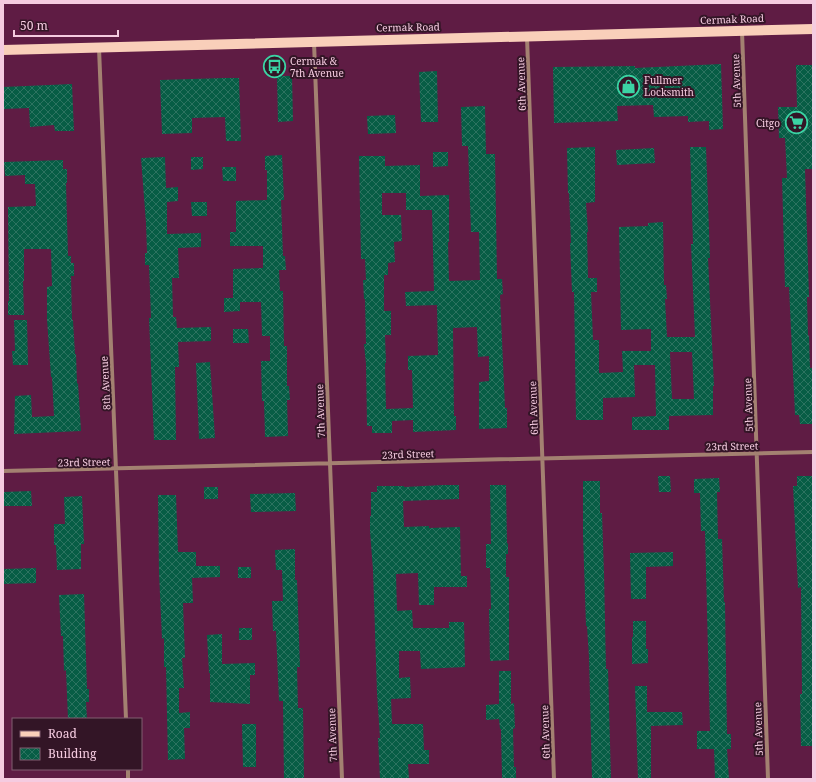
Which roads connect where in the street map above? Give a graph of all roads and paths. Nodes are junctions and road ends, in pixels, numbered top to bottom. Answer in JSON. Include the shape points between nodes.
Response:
{"nodes":[{"id":1,"x":813,"y":29,"type":"edge"},
{"id":2,"x":742,"y":31,"type":"junction"},
{"id":3,"x":527,"y":36,"type":"junction"},
{"id":4,"x":314,"y":42,"type":"junction"},
{"id":5,"x":99,"y":47,"type":"junction"},
{"id":6,"x":3,"y":50,"type":"edge"},
{"id":7,"x":813,"y":452,"type":"edge"},
{"id":8,"x":757,"y":454,"type":"junction"},
{"id":9,"x":543,"y":458,"type":"junction"},
{"id":10,"x":330,"y":464,"type":"junction"},
{"id":11,"x":116,"y":469,"type":"junction"},
{"id":12,"x":3,"y":472,"type":"edge"},
{"id":13,"x":126,"y":718,"type":"edge"},
{"id":14,"x":342,"y":779,"type":"edge"},
{"id":15,"x":554,"y":779,"type":"edge"},
{"id":16,"x":768,"y":779,"type":"edge"}],
"edges":[{"from":1,"to":2,"type":"main road","name":"Cermak Road"},
{"from":2,"to":3,"type":"main road","name":"Cermak Road"},
{"from":2,"to":8,"type":"street","name":"5th Avenue"},
{"from":3,"to":4,"type":"main road","name":"Cermak Road"},
{"from":3,"to":9,"type":"street","name":"6th Avenue"},
{"from":4,"to":5,"type":"main road","name":"Cermak Road"},
{"from":4,"to":10,"type":"street","name":"7th Avenue"},
{"from":5,"to":6,"type":"main road","name":"Cermak Road"},
{"from":5,"to":11,"type":"street","name":"8th Avenue"},
{"from":7,"to":8,"type":"street","name":"23rd Street"},
{"from":8,"to":9,"type":"street","name":"23rd Street"},
{"from":8,"to":16,"type":"street","name":"5th Avenue"},
{"from":9,"to":10,"type":"street","name":"23rd Street"},
{"from":9,"to":15,"type":"street","name":"6th Avenue"},
{"from":10,"to":11,"type":"street","name":"23rd Street"},
{"from":10,"to":14,"type":"street","name":"7th Avenue"},
{"from":11,"to":12,"type":"street","name":"23rd Street"},
{"from":11,"to":13,"type":"street","name":"8th Avenue"}]}
